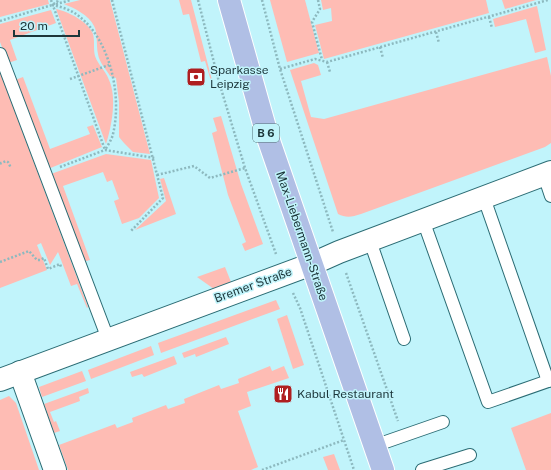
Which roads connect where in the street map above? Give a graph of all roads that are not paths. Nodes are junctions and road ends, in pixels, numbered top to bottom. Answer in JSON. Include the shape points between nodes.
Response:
{"nodes":[{"id":1,"x":229,"y":0,"type":"edge"},
{"id":2,"x":0,"y":54,"type":"edge"},
{"id":3,"x":547,"y":173,"type":"edge"},
{"id":4,"x":551,"y":196,"type":"edge"},
{"id":5,"x":484,"y":198,"type":"junction"},
{"id":6,"x":423,"y":220,"type":"junction"},
{"id":7,"x":370,"y":241,"type":"junction"},
{"id":8,"x":312,"y":264,"type":"junction"},
{"id":9,"x":108,"y":339,"type":"junction"},
{"id":10,"x":404,"y":339,"type":"dead end"},
{"id":11,"x":10,"y":376,"type":"edge"},
{"id":12,"x":549,"y":380,"type":"edge"},
{"id":13,"x":444,"y":422,"type":"dead end"},
{"id":14,"x":374,"y":446,"type":"junction"},
{"id":15,"x":470,"y":455,"type":"dead end"},
{"id":16,"x":55,"y":470,"type":"edge"},
{"id":17,"x":383,"y":470,"type":"edge"},
{"id":18,"x":422,"y":470,"type":"edge"}],
"edges":[{"from":1,"to":8,"type":"main road","name":"Max-Liebermann-Straße","number":"B 6","via":[[268,138]]},
{"from":2,"to":9,"type":"lane"},
{"from":3,"to":4,"type":"lane"},
{"from":3,"to":5,"type":"street","name":"Bremer Straße"},
{"from":5,"to":6,"type":"street","name":"Bremer Straße"},
{"from":5,"to":12,"type":"lane"},
{"from":6,"to":7,"type":"street","name":"Bremer Straße"},
{"from":6,"to":12,"type":"lane","via":[[488,402]]},
{"from":7,"to":8,"type":"street","name":"Bremer Straße"},
{"from":7,"to":10,"type":"lane"},
{"from":8,"to":9,"type":"street","name":"Bremer Straße"},
{"from":8,"to":14,"type":"main road","name":"Max-Liebermann-Straße","number":"B 6"},
{"from":9,"to":11,"type":"street","name":"Bremer Straße"},
{"from":11,"to":16,"type":"street"},
{"from":13,"to":14,"type":"lane"},
{"from":14,"to":17,"type":"main road","name":"Max-Liebermann-Straße","number":"B 6"},
{"from":15,"to":18,"type":"lane"}]}
